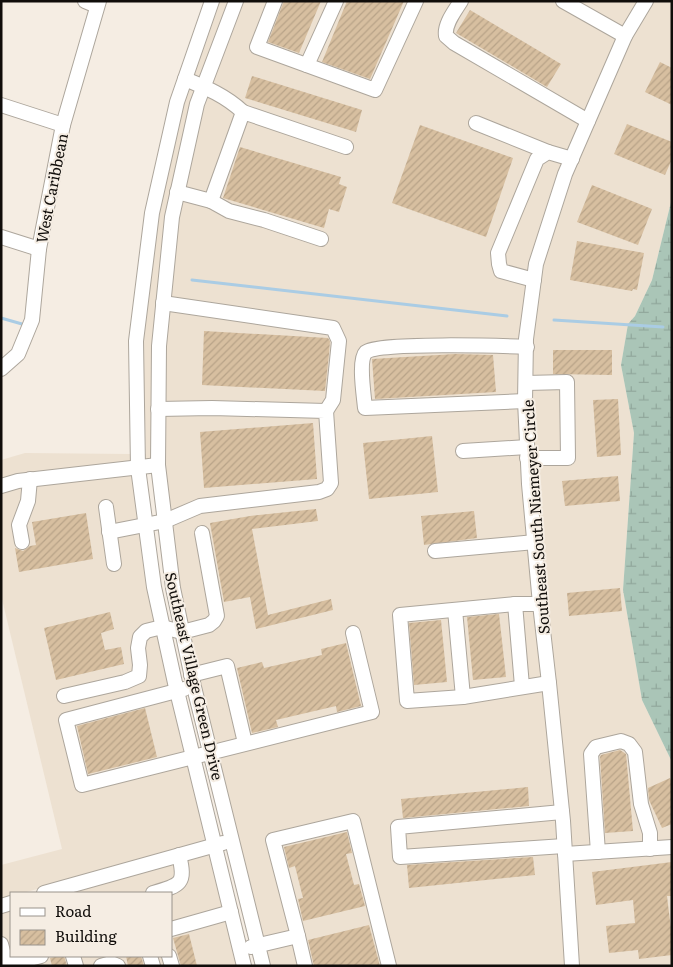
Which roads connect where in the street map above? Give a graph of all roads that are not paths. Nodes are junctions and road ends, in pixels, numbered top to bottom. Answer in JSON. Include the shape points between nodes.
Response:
{"nodes":[{"id":1,"x":212,"y":1,"type":"edge"},
{"id":2,"x":236,"y":1,"type":"edge"},
{"id":3,"x":275,"y":1,"type":"edge"},
{"id":4,"x":336,"y":1,"type":"edge"},
{"id":5,"x":416,"y":1,"type":"edge"},
{"id":6,"x":461,"y":1,"type":"edge"},
{"id":7,"x":563,"y":1,"type":"edge"},
{"id":8,"x":646,"y":1,"type":"edge"},
{"id":9,"x":94,"y":3,"type":"edge"},
{"id":10,"x":625,"y":36,"type":"junction"},
{"id":11,"x":307,"y":65,"type":"junction"},
{"id":12,"x":185,"y":79,"type":"junction"},
{"id":13,"x":204,"y":87,"type":"junction"},
{"id":14,"x":1,"y":105,"type":"edge"},
{"id":15,"x":243,"y":112,"type":"junction"},
{"id":16,"x":588,"y":121,"type":"junction"},
{"id":17,"x":476,"y":123,"type":"dead end"},
{"id":18,"x":63,"y":125,"type":"junction"},
{"id":19,"x":346,"y":147,"type":"dead end"},
{"id":20,"x":548,"y":152,"type":"junction"},
{"id":21,"x":572,"y":159,"type":"junction"},
{"id":22,"x":178,"y":192,"type":"junction"},
{"id":23,"x":211,"y":201,"type":"junction"},
{"id":24,"x":1,"y":237,"type":"edge"},
{"id":25,"x":321,"y":239,"type":"dead end"},
{"id":26,"x":39,"y":249,"type":"junction"},
{"id":27,"x":534,"y":280,"type":"junction"},
{"id":28,"x":163,"y":303,"type":"junction"},
{"id":29,"x":527,"y":347,"type":"junction"},
{"id":30,"x":1,"y":369,"type":"edge"},
{"id":31,"x":526,"y":383,"type":"junction"},
{"id":32,"x":525,"y":401,"type":"junction"},
{"id":33,"x":158,"y":408,"type":"junction"},
{"id":34,"x":326,"y":411,"type":"junction"},
{"id":35,"x":463,"y":451,"type":"dead end"},
{"id":36,"x":527,"y":453,"type":"junction"},
{"id":37,"x":158,"y":465,"type":"junction"},
{"id":38,"x":138,"y":468,"type":"junction"},
{"id":39,"x":30,"y":480,"type":"junction"},
{"id":40,"x":1,"y":486,"type":"edge"},
{"id":41,"x":106,"y":507,"type":"dead end"},
{"id":42,"x":165,"y":521,"type":"junction"},
{"id":43,"x":145,"y":525,"type":"junction"},
{"id":44,"x":109,"y":532,"type":"junction"},
{"id":45,"x":202,"y":533,"type":"dead end"},
{"id":46,"x":22,"y":542,"type":"dead end"},
{"id":47,"x":535,"y":542,"type":"junction"},
{"id":48,"x":435,"y":551,"type":"dead end"},
{"id":49,"x":114,"y":564,"type":"dead end"},
{"id":50,"x":515,"y":604,"type":"junction"},
{"id":51,"x":540,"y":604,"type":"junction"},
{"id":52,"x":455,"y":610,"type":"junction"},
{"id":53,"x":162,"y":627,"type":"junction"},
{"id":54,"x":182,"y":632,"type":"junction"},
{"id":55,"x":353,"y":633,"type":"dead end"},
{"id":56,"x":193,"y":681,"type":"junction"},
{"id":57,"x":549,"y":683,"type":"junction"},
{"id":58,"x":522,"y":686,"type":"junction"},
{"id":59,"x":176,"y":691,"type":"junction"},
{"id":60,"x":64,"y":696,"type":"dead end"},
{"id":61,"x":463,"y":697,"type":"junction"},
{"id":62,"x":245,"y":744,"type":"junction"},
{"id":63,"x":211,"y":752,"type":"junction"},
{"id":64,"x":193,"y":757,"type":"junction"},
{"id":65,"x":562,"y":812,"type":"junction"},
{"id":66,"x":233,"y":841,"type":"junction"},
{"id":67,"x":215,"y":845,"type":"junction"},
{"id":68,"x":672,"y":847,"type":"edge"},
{"id":69,"x":650,"y":849,"type":"junction"},
{"id":70,"x":564,"y":850,"type":"junction"},
{"id":71,"x":598,"y":852,"type":"junction"},
{"id":72,"x":179,"y":855,"type":"junction"},
{"id":73,"x":48,"y":892,"type":"edge"},
{"id":74,"x":157,"y":892,"type":"edge"},
{"id":75,"x":231,"y":912,"type":"junction"},
{"id":76,"x":172,"y":929,"type":"edge"},
{"id":77,"x":298,"y":936,"type":"junction"},
{"id":78,"x":1,"y":944,"type":"edge"},
{"id":79,"x":258,"y":946,"type":"junction"},
{"id":80,"x":240,"y":949,"type":"junction"},
{"id":81,"x":37,"y":957,"type":"edge"},
{"id":82,"x":7,"y":965,"type":"edge"},
{"id":83,"x":101,"y":966,"type":"edge"},
{"id":84,"x":120,"y":966,"type":"edge"},
{"id":85,"x":244,"y":966,"type":"edge"},
{"id":86,"x":264,"y":966,"type":"edge"},
{"id":87,"x":305,"y":966,"type":"edge"},
{"id":88,"x":389,"y":966,"type":"edge"},
{"id":89,"x":572,"y":966,"type":"edge"}],
"edges":[{"from":1,"to":12,"type":"street","name":"Southeast Village Green Drive"},
{"from":2,"to":13,"type":"street","name":"Southeast Village Green Drive"},
{"from":3,"to":11,"type":"street","via":[[257,47]]},
{"from":4,"to":11,"type":"street"},
{"from":5,"to":11,"type":"street","via":[[375,90]]},
{"from":6,"to":16,"type":"street","via":[[450,20],[446,36]]},
{"from":7,"to":10,"type":"street"},
{"from":8,"to":10,"type":"street","name":"Southeast South Niemeyer Circle"},
{"from":9,"to":18,"type":"street","name":"West Caribbean"},
{"from":10,"to":16,"type":"street","name":"Southeast South Niemeyer Circle"},
{"from":12,"to":13,"type":"street"},
{"from":12,"to":38,"type":"street","name":"Southeast Village Green Drive","via":[[152,213],[138,331]]},
{"from":13,"to":15,"type":"street","via":[[231,100]]},
{"from":13,"to":22,"type":"street","name":"Southeast Village Green Drive","via":[[197,104]]},
{"from":14,"to":18,"type":"street"},
{"from":15,"to":19,"type":"street"},
{"from":15,"to":23,"type":"street"},
{"from":16,"to":21,"type":"street","name":"Southeast South Niemeyer Circle"},
{"from":17,"to":20,"type":"street"},
{"from":18,"to":26,"type":"street","name":"West Caribbean"},
{"from":20,"to":21,"type":"street"},
{"from":20,"to":27,"type":"street","via":[[537,159],[498,253],[501,271]]},
{"from":21,"to":27,"type":"street","name":"Southeast South Niemeyer Circle","via":[[536,264]]},
{"from":22,"to":23,"type":"street"},
{"from":22,"to":28,"type":"street","name":"Southeast Village Green Drive","via":[[172,217]]},
{"from":23,"to":25,"type":"street","via":[[229,210]]},
{"from":24,"to":26,"type":"street"},
{"from":26,"to":30,"type":"street","name":"West Caribbean","via":[[32,320],[18,354]]},
{"from":27,"to":29,"type":"street","name":"Southeast South Niemeyer Circle"},
{"from":28,"to":33,"type":"street","name":"Southeast Village Green Drive"},
{"from":28,"to":34,"type":"street","via":[[333,328],[339,341],[333,400]]},
{"from":29,"to":31,"type":"street","name":"Southeast South Niemeyer Circle"},
{"from":29,"to":32,"type":"street","via":[[482,344],[390,347],[370,349],[365,352],[362,363],[365,408]]},
{"from":31,"to":32,"type":"street","name":"Southeast South Niemeyer Circle"},
{"from":31,"to":36,"type":"street","via":[[567,382],[568,458]]},
{"from":32,"to":36,"type":"street","name":"Southeast South Niemeyer Circle"},
{"from":33,"to":34,"type":"street"},
{"from":33,"to":37,"type":"street","name":"Southeast Village Green Drive"},
{"from":34,"to":42,"type":"street","via":[[331,483],[327,489],[200,506]]},
{"from":35,"to":36,"type":"street"},
{"from":36,"to":47,"type":"street","name":"Southeast South Niemeyer Circle"},
{"from":37,"to":38,"type":"street"},
{"from":37,"to":42,"type":"street","name":"Southeast Village Green Drive"},
{"from":38,"to":39,"type":"street"},
{"from":38,"to":43,"type":"street","name":"Southeast Village Green Drive"},
{"from":39,"to":40,"type":"street"},
{"from":39,"to":46,"type":"street","via":[[28,501],[19,525]]},
{"from":41,"to":44,"type":"street"},
{"from":42,"to":43,"type":"street"},
{"from":42,"to":54,"type":"street","name":"Southeast Village Green Drive","via":[[172,588]]},
{"from":43,"to":44,"type":"street"},
{"from":43,"to":53,"type":"street","name":"Southeast Village Green Drive"},
{"from":44,"to":49,"type":"street"},
{"from":45,"to":54,"type":"street","via":[[217,616],[209,625]]},
{"from":47,"to":48,"type":"street"},
{"from":47,"to":51,"type":"street","name":"Southeast South Niemeyer Circle"},
{"from":50,"to":51,"type":"street"},
{"from":50,"to":52,"type":"street"},
{"from":50,"to":58,"type":"street"},
{"from":51,"to":57,"type":"street","name":"Southeast South Niemeyer Circle"},
{"from":52,"to":61,"type":"street"},
{"from":52,"to":61,"type":"street","via":[[400,615],[407,701]]},
{"from":53,"to":54,"type":"street"},
{"from":53,"to":59,"type":"street","name":"Southeast Village Green Drive"},
{"from":53,"to":60,"type":"street","via":[[146,631],[140,637],[139,676]]},
{"from":54,"to":56,"type":"street","name":"Southeast Village Green Drive"},
{"from":55,"to":62,"type":"street","via":[[372,712]]},
{"from":56,"to":59,"type":"street"},
{"from":56,"to":62,"type":"street","via":[[227,666]]},
{"from":56,"to":63,"type":"street","name":"Southeast Village Green Drive"},
{"from":57,"to":58,"type":"street"},
{"from":57,"to":65,"type":"street","name":"Southeast South Niemeyer Circle"},
{"from":58,"to":61,"type":"street"},
{"from":59,"to":64,"type":"street","name":"Southeast Village Green Drive"},
{"from":59,"to":64,"type":"street","via":[[66,720],[82,785]]},
{"from":62,"to":63,"type":"street"},
{"from":63,"to":64,"type":"street"},
{"from":63,"to":66,"type":"street","name":"Southeast Village Green Drive"},
{"from":64,"to":67,"type":"street","name":"Southeast Village Green Drive"},
{"from":65,"to":70,"type":"street","name":"Southeast South Niemeyer Circle"},
{"from":65,"to":70,"type":"street","via":[[398,827],[400,857]]},
{"from":66,"to":67,"type":"street"},
{"from":66,"to":79,"type":"street","name":"Southeast Village Green Drive"},
{"from":67,"to":72,"type":"street"},
{"from":67,"to":75,"type":"street","name":"Southeast Village Green Drive"},
{"from":68,"to":69,"type":"street"},
{"from":69,"to":71,"type":"street"},
{"from":69,"to":71,"type":"street","via":[[635,752],[630,744],[621,741],[596,747],[591,754]]},
{"from":70,"to":71,"type":"street"},
{"from":70,"to":89,"type":"street","name":"Southeast South Niemeyer Circle"},
{"from":72,"to":73,"type":"street"},
{"from":72,"to":74,"type":"street","via":[[182,879],[169,889]]},
{"from":75,"to":76,"type":"street"},
{"from":75,"to":80,"type":"street","name":"Southeast Village Green Drive"},
{"from":77,"to":79,"type":"street"},
{"from":77,"to":87,"type":"street"},
{"from":77,"to":88,"type":"street","via":[[274,840],[353,821]]},
{"from":78,"to":82,"type":"street"},
{"from":79,"to":80,"type":"street"},
{"from":79,"to":86,"type":"street","name":"Southeast Village Green Drive"},
{"from":80,"to":85,"type":"street","name":"Southeast Village Green Drive"},
{"from":81,"to":82,"type":"street"},
{"from":83,"to":84,"type":"street","via":[[111,963]]}]}
